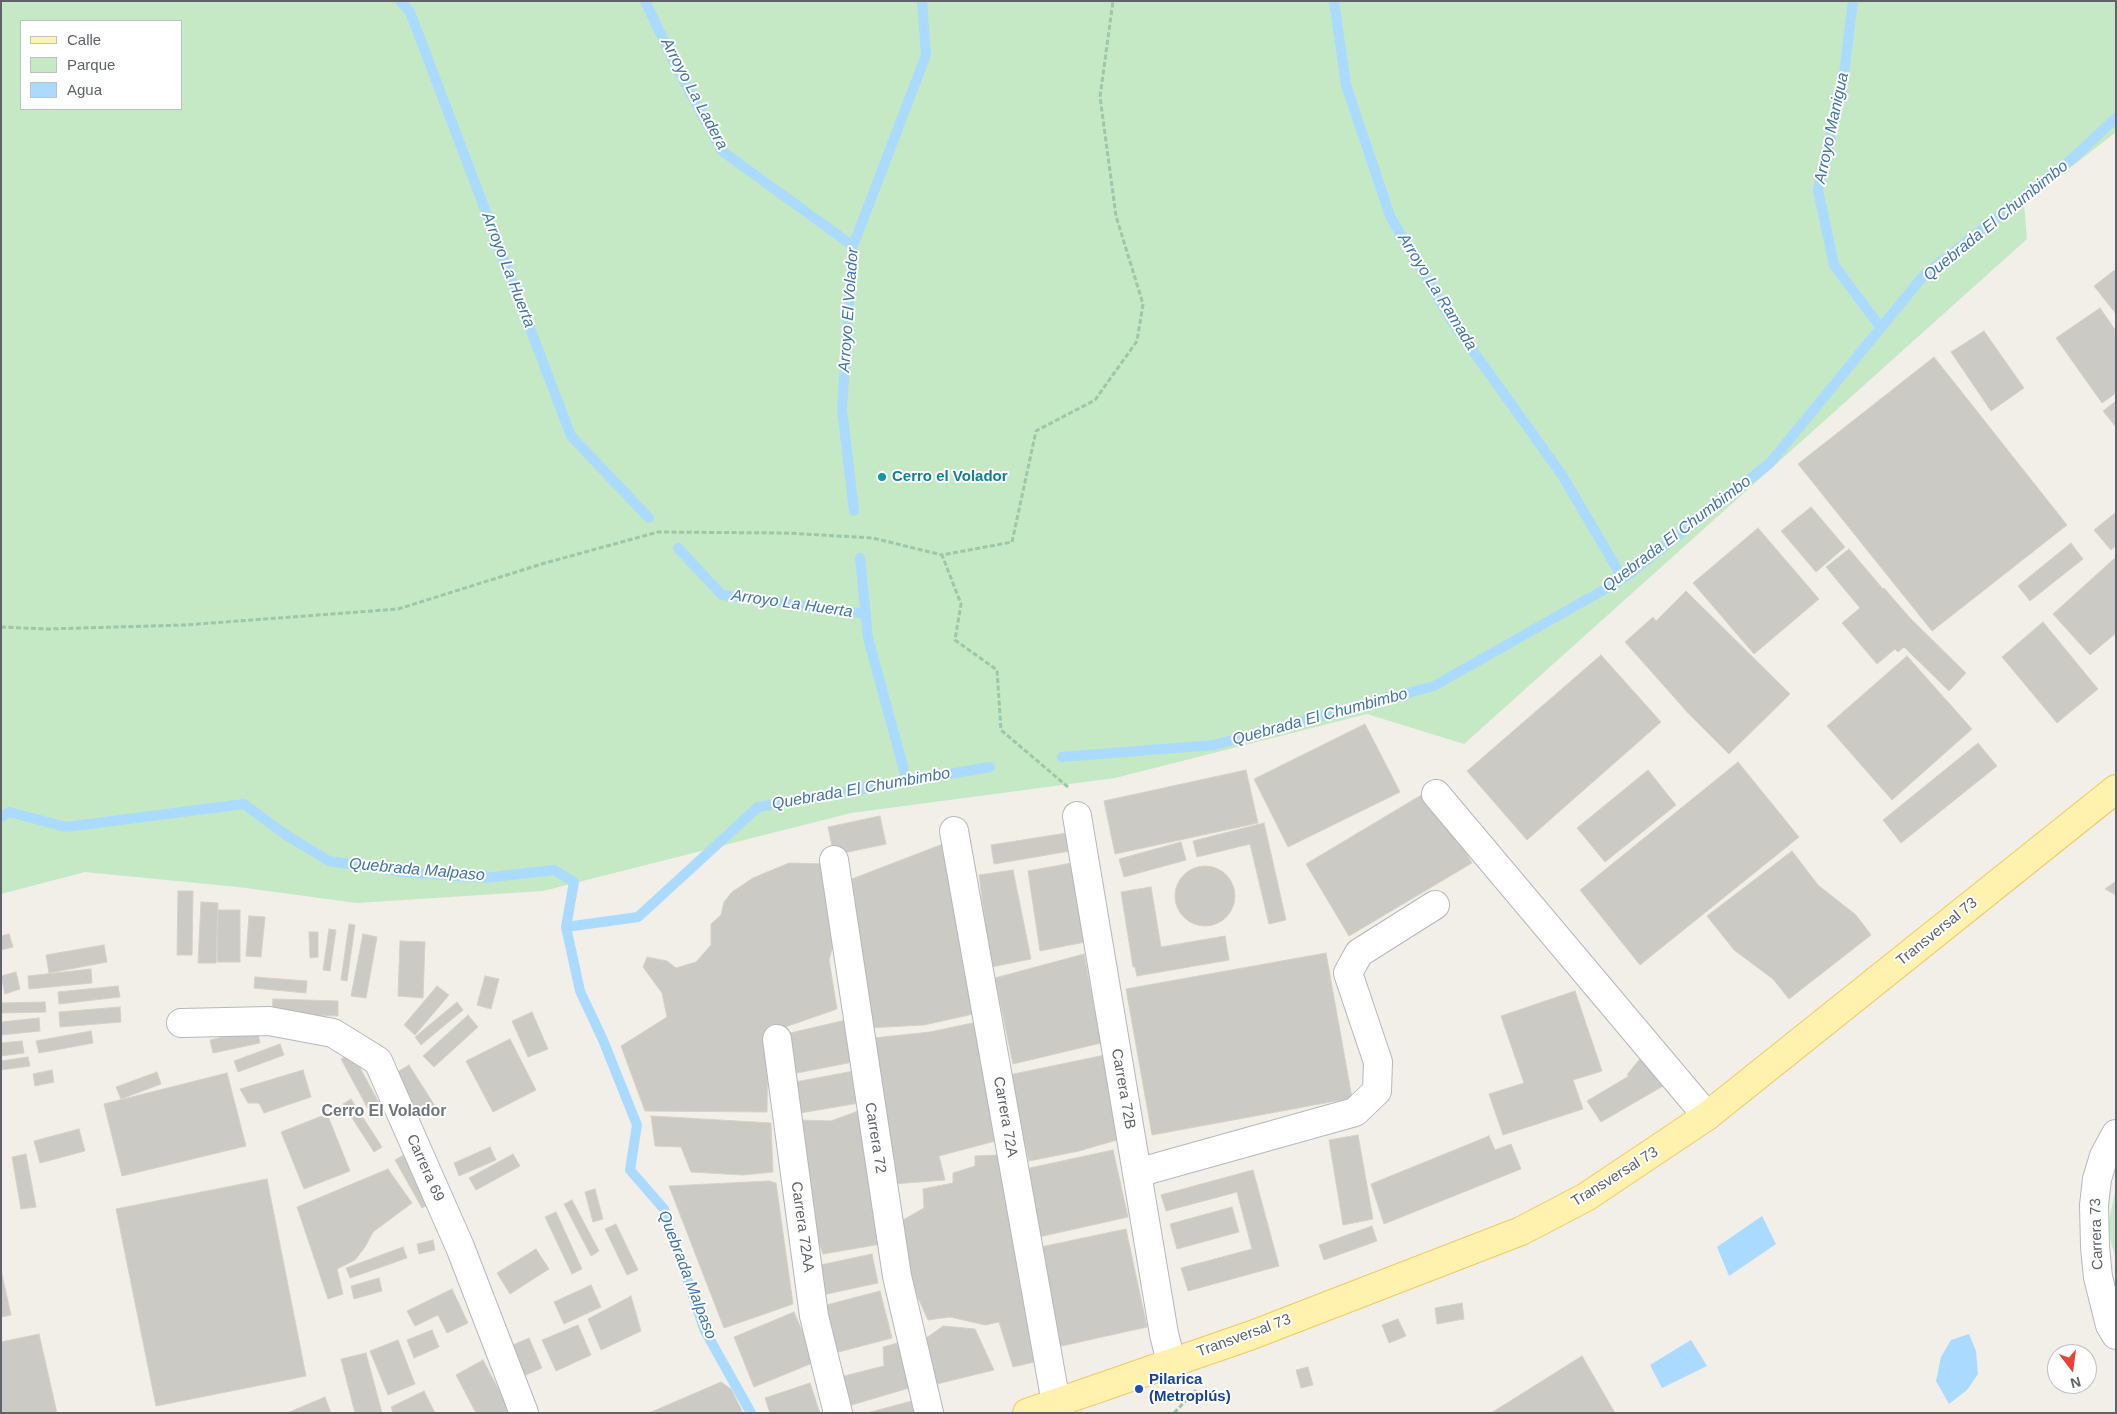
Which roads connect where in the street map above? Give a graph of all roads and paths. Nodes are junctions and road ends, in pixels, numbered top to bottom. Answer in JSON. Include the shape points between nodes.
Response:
{"nodes":[{"id":1,"x":1113,"y":1,"type":"edge"},
{"id":2,"x":942,"y":555,"type":"junction"},
{"id":3,"x":1,"y":627,"type":"edge"},
{"id":4,"x":2116,"y":789,"type":"edge"},
{"id":5,"x":1436,"y":794,"type":"dead end"},
{"id":6,"x":1077,"y":816,"type":"joint"},
{"id":7,"x":954,"y":831,"type":"dead end"},
{"id":8,"x":834,"y":860,"type":"dead end"},
{"id":9,"x":1435,"y":905,"type":"dead end"},
{"id":10,"x":180,"y":1023,"type":"dead end"},
{"id":11,"x":776,"y":1039,"type":"dead end"},
{"id":12,"x":1707,"y":1116,"type":"junction"},
{"id":13,"x":2116,"y":1134,"type":"edge"},
{"id":14,"x":1137,"y":1173,"type":"junction"},
{"id":15,"x":2116,"y":1335,"type":"edge"},
{"id":16,"x":1171,"y":1362,"type":"junction"},
{"id":17,"x":1056,"y":1403,"type":"junction"},
{"id":18,"x":524,"y":1413,"type":"edge"},
{"id":19,"x":838,"y":1413,"type":"edge"},
{"id":20,"x":929,"y":1413,"type":"edge"},
{"id":21,"x":1027,"y":1413,"type":"edge"}],
"edges":[{"from":1,"to":2,"type":"path","via":[[1100,97],[1116,216],[1143,304],[1136,341],[1095,400],[1036,431],[1012,542]]},
{"from":2,"to":3,"type":"path","via":[[873,538],[786,533],[658,532],[398,609],[185,625],[48,629]]},
{"from":2,"to":6,"type":"path","via":[[961,604],[955,640],[997,670],[1001,730],[1067,784]]},
{"from":4,"to":12,"type":"main road","name":"Transversal 73"},
{"from":5,"to":12,"type":"street"},
{"from":6,"to":14,"type":"street","name":"Carrera 72B"},
{"from":7,"to":17,"type":"street","name":"Carrera 72A"},
{"from":8,"to":20,"type":"street","name":"Carrera 72","via":[[896,1276]]},
{"from":9,"to":14,"type":"street","via":[[1359,953],[1348,973],[1378,1062],[1377,1091],[1356,1112]]},
{"from":10,"to":18,"type":"street","name":"Carrera 69","via":[[269,1021],[333,1034],[378,1061],[460,1247]]},
{"from":11,"to":19,"type":"street","name":"Carrera 72AA","via":[[814,1316]]},
{"from":12,"to":16,"type":"main road","name":"Transversal 73","via":[[1586,1198],[1521,1231]]},
{"from":13,"to":15,"type":"street","name":"Carrera 73","via":[[2104,1156],[2094,1205],[2098,1277],[2110,1325]]},
{"from":14,"to":16,"type":"street","name":"Carrera 72B"},
{"from":16,"to":17,"type":"main road","name":"Transversal 73"},
{"from":17,"to":21,"type":"main road","name":"Transversal 73"}]}
